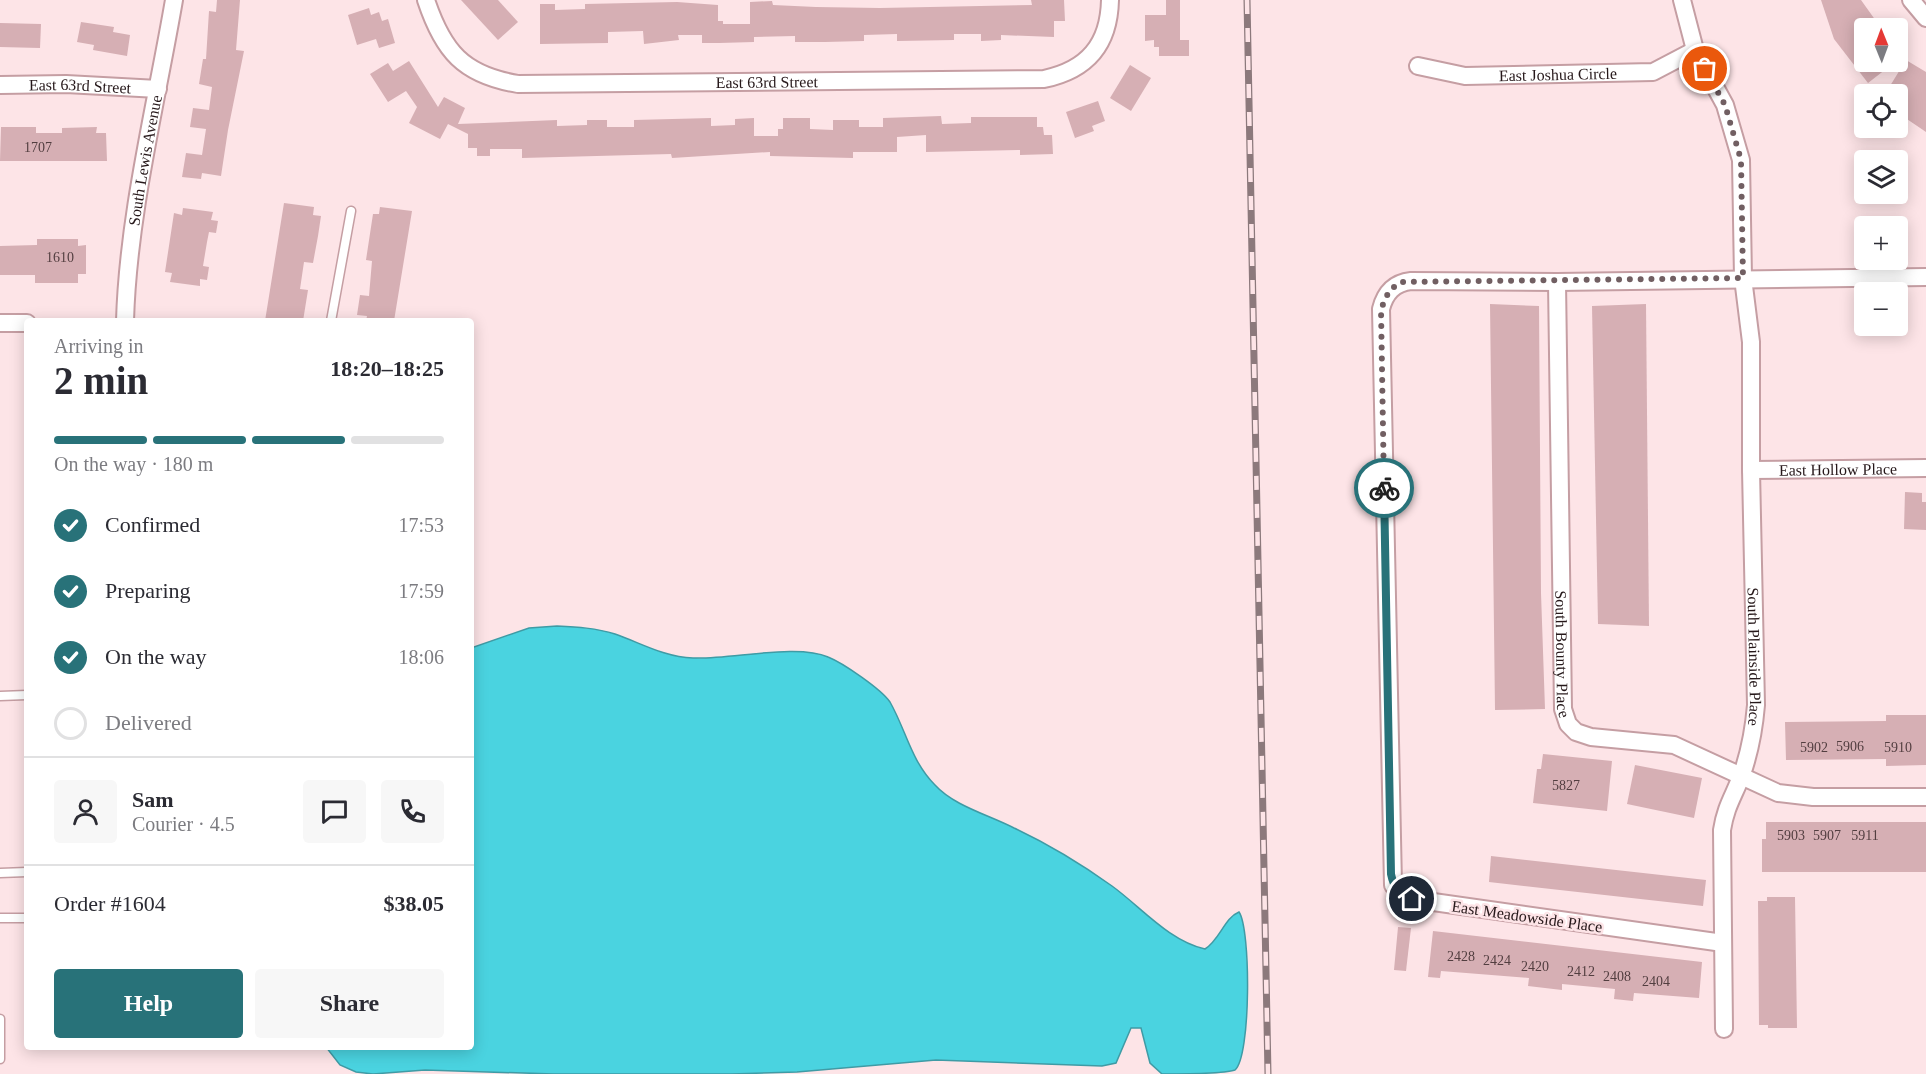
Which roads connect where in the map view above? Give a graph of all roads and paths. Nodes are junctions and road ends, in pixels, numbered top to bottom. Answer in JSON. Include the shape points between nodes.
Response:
{"nodes":[{"id":1,"x":174,"y":0,"type":"edge"},
{"id":2,"x":426,"y":0,"type":"edge"},
{"id":3,"x":1110,"y":0,"type":"edge"},
{"id":4,"x":1682,"y":0,"type":"edge"},
{"id":5,"x":1911,"y":0,"type":"edge"},
{"id":6,"x":1926,"y":18,"type":"edge"},
{"id":7,"x":1695,"y":50,"type":"junction"},
{"id":8,"x":1418,"y":66,"type":"dead end"},
{"id":9,"x":0,"y":85,"type":"edge"},
{"id":10,"x":158,"y":89,"type":"junction"},
{"id":11,"x":351,"y":211,"type":"dead end"},
{"id":12,"x":1926,"y":277,"type":"edge"},
{"id":13,"x":1743,"y":278,"type":"junction"},
{"id":14,"x":1557,"y":282,"type":"junction"},
{"id":15,"x":125,"y":318,"type":"edge"},
{"id":16,"x":332,"y":318,"type":"edge"},
{"id":17,"x":0,"y":323,"type":"edge"},
{"id":18,"x":24,"y":323,"type":"edge"},
{"id":19,"x":1926,"y":468,"type":"edge"},
{"id":20,"x":1750,"y":470,"type":"junction"},
{"id":21,"x":24,"y":695,"type":"edge"},
{"id":22,"x":0,"y":696,"type":"edge"},
{"id":23,"x":1742,"y":775,"type":"junction"},
{"id":24,"x":1926,"y":797,"type":"edge"},
{"id":25,"x":24,"y":872,"type":"edge"},
{"id":26,"x":0,"y":873,"type":"edge"},
{"id":27,"x":0,"y":918,"type":"edge"},
{"id":28,"x":24,"y":918,"type":"edge"},
{"id":29,"x":1723,"y":943,"type":"junction"},
{"id":30,"x":0,"y":1019,"type":"edge"},
{"id":31,"x":1724,"y":1029,"type":"dead end"},
{"id":32,"x":0,"y":1059,"type":"edge"}],
"edges":[{"from":1,"to":10,"type":"street","name":"South Lewis Avenue"},
{"from":2,"to":3,"type":"street","name":"East 63rd Street","via":[[443,44],[478,75],[518,84],[1044,80],[1083,64],[1095,51],[1107,26]]},
{"from":4,"to":7,"type":"street","name":"South Plainside Place"},
{"from":5,"to":6,"type":"street"},
{"from":7,"to":8,"type":"street","name":"East Joshua Circle","via":[[1653,72],[1465,76]]},
{"from":7,"to":13,"type":"street","name":"South Plainside Place","via":[[1725,105],[1741,160]]},
{"from":9,"to":10,"type":"street","name":"East 63rd Street"},
{"from":10,"to":15,"type":"street","name":"South Lewis Avenue","via":[[126,282]]},
{"from":11,"to":16,"type":"lane"},
{"from":12,"to":13,"type":"street","name":"East Meadowside Place"},
{"from":13,"to":14,"type":"street","name":"East Meadowside Place"},
{"from":13,"to":20,"type":"street","name":"South Plainside Place","via":[[1751,342]]},
{"from":14,"to":23,"type":"street","name":"South Bounty Place","via":[[1563,697],[1568,724],[1576,732],[1591,737],[1674,745]]},
{"from":14,"to":29,"type":"street","name":"East Meadowside Place","via":[[1411,280],[1400,282],[1383,299],[1393,885],[1400,894],[1412,899]]},
{"from":17,"to":18,"type":"street"},
{"from":19,"to":20,"type":"street","name":"East Hollow Place"},
{"from":20,"to":23,"type":"street","name":"South Plainside Place","via":[[1756,705],[1754,735]]},
{"from":21,"to":22,"type":"lane"},
{"from":23,"to":24,"type":"street","name":"South Bounty Place","via":[[1778,793],[1813,797]]},
{"from":23,"to":29,"type":"street","name":"South Plainside Place","via":[[1726,806],[1722,830]]},
{"from":25,"to":26,"type":"lane"},
{"from":27,"to":28,"type":"lane"},
{"from":29,"to":31,"type":"street","name":"South Plainside Place"},
{"from":30,"to":32,"type":"lane"}]}
